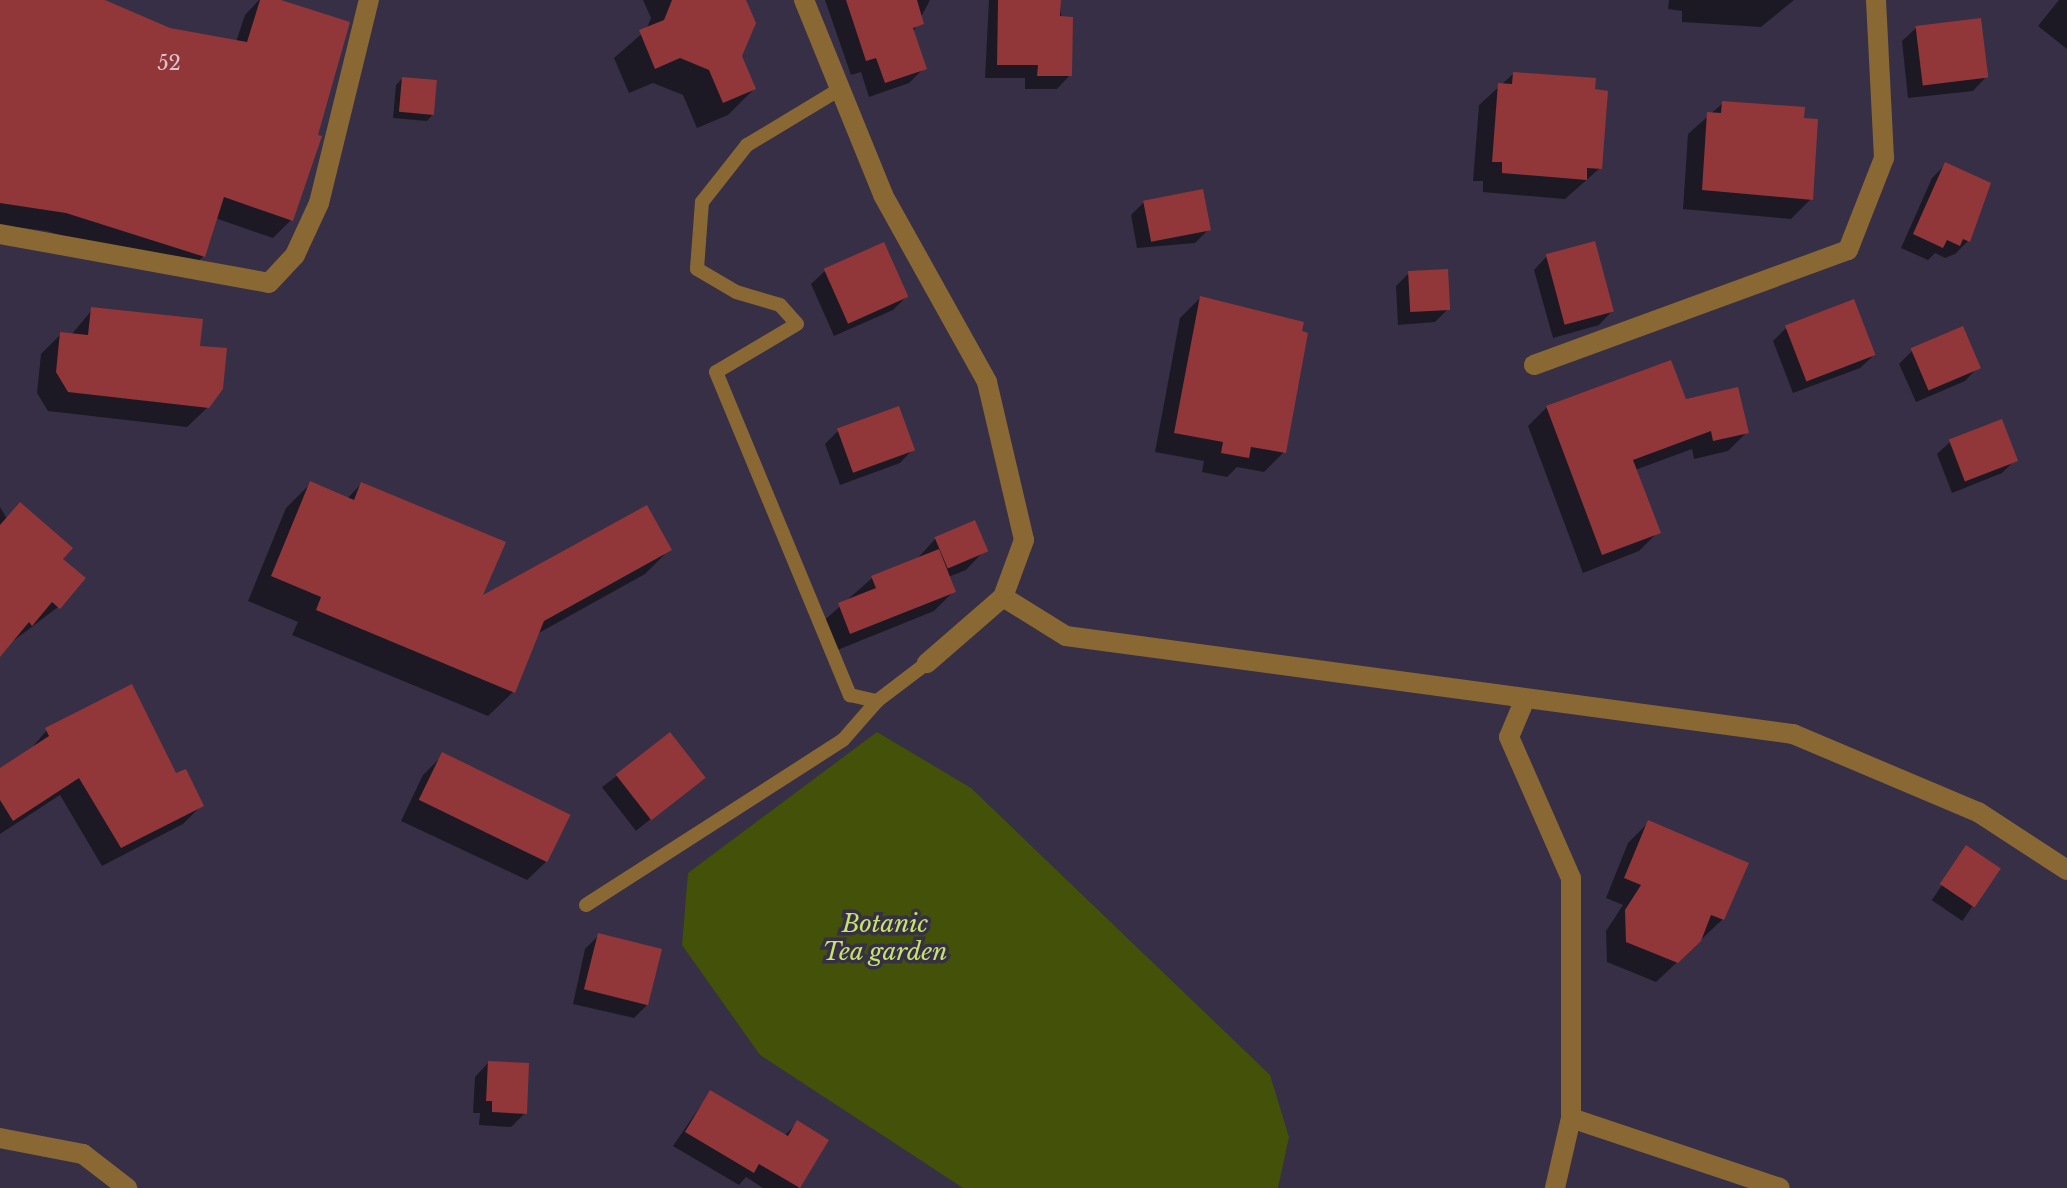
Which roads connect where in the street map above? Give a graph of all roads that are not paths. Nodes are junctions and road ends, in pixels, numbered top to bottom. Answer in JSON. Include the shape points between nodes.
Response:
{"nodes":[{"id":1,"x":369,"y":0,"type":"edge"},
{"id":2,"x":804,"y":0,"type":"edge"},
{"id":3,"x":1876,"y":0,"type":"edge"},
{"id":4,"x":840,"y":89,"type":"junction"},
{"id":5,"x":0,"y":234,"type":"edge"},
{"id":6,"x":1534,"y":365,"type":"dead end"},
{"id":7,"x":1003,"y":597,"type":"junction"},
{"id":8,"x":927,"y":663,"type":"joint"},
{"id":9,"x":1525,"y":699,"type":"junction"},
{"id":10,"x":877,"y":701,"type":"junction"},
{"id":11,"x":2067,"y":870,"type":"edge"},
{"id":12,"x":586,"y":905,"type":"dead end"},
{"id":13,"x":1571,"y":1118,"type":"junction"},
{"id":14,"x":0,"y":1138,"type":"edge"},
{"id":15,"x":127,"y":1188,"type":"edge"},
{"id":16,"x":1555,"y":1188,"type":"edge"},
{"id":17,"x":1780,"y":1188,"type":"edge"}],
"edges":[{"from":1,"to":5,"type":"street","via":[[319,203],[295,255],[269,283]]},
{"from":2,"to":4,"type":"street"},
{"from":3,"to":6,"type":"street","via":[[1884,158],[1848,250]]},
{"from":4,"to":7,"type":"street","via":[[883,195],[987,382],[1024,540]]},
{"from":4,"to":10,"type":"lane","via":[[747,145],[702,202],[697,269],[736,292],[780,305],[797,324],[716,372],[850,695]]},
{"from":7,"to":8,"type":"street"},
{"from":7,"to":9,"type":"street","via":[[1066,636]]},
{"from":8,"to":10,"type":"lane"},
{"from":9,"to":11,"type":"street","via":[[1793,734],[1978,812]]},
{"from":9,"to":13,"type":"street","via":[[1509,737],[1571,878]]},
{"from":10,"to":12,"type":"lane","via":[[843,740]]},
{"from":13,"to":16,"type":"street"},
{"from":13,"to":17,"type":"street"},
{"from":14,"to":15,"type":"street","via":[[83,1154]]}]}
